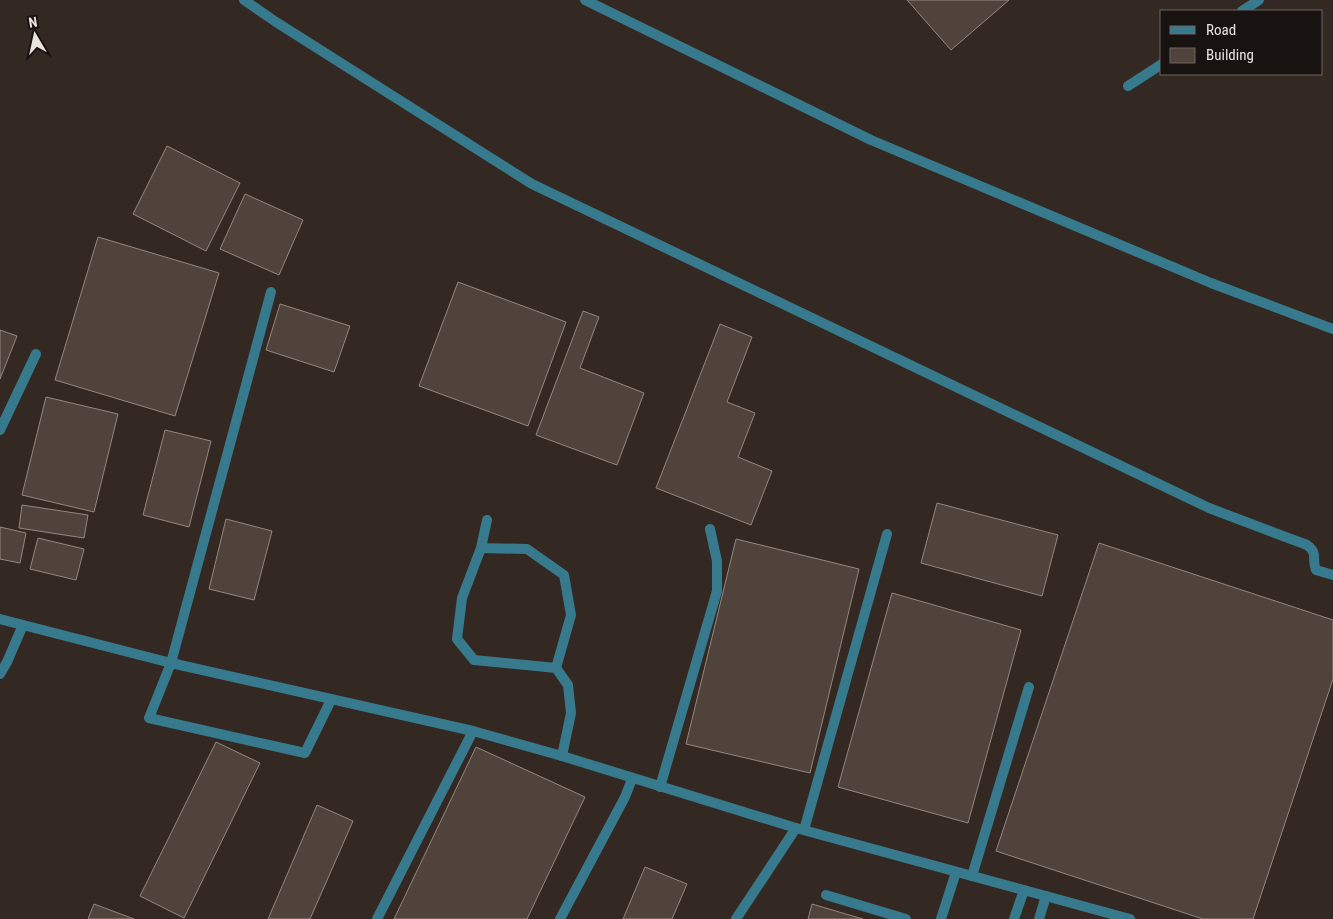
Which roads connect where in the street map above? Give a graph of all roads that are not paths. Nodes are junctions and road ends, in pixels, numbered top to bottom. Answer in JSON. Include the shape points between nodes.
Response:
{"nodes":[{"id":1,"x":244,"y":0,"type":"edge"},
{"id":2,"x":585,"y":0,"type":"edge"},
{"id":3,"x":1259,"y":0,"type":"edge"},
{"id":4,"x":1244,"y":10,"type":"edge"},
{"id":5,"x":1160,"y":65,"type":"edge"},
{"id":6,"x":1128,"y":86,"type":"dead end"},
{"id":7,"x":271,"y":292,"type":"dead end"},
{"id":8,"x":1333,"y":329,"type":"edge"},
{"id":9,"x":36,"y":354,"type":"dead end"},
{"id":10,"x":0,"y":430,"type":"edge"},
{"id":11,"x":487,"y":520,"type":"dead end"},
{"id":12,"x":710,"y":529,"type":"dead end"},
{"id":13,"x":887,"y":534,"type":"dead end"},
{"id":14,"x":481,"y":548,"type":"junction"},
{"id":15,"x":1333,"y":575,"type":"edge"},
{"id":16,"x":0,"y":619,"type":"edge"},
{"id":17,"x":22,"y":625,"type":"junction"},
{"id":18,"x":171,"y":662,"type":"junction"},
{"id":19,"x":556,"y":668,"type":"junction"},
{"id":20,"x":0,"y":674,"type":"edge"},
{"id":21,"x":1029,"y":687,"type":"dead end"},
{"id":22,"x":331,"y":700,"type":"junction"},
{"id":23,"x":473,"y":731,"type":"junction"},
{"id":24,"x":562,"y":756,"type":"junction"},
{"id":25,"x":632,"y":779,"type":"junction"},
{"id":26,"x":660,"y":787,"type":"junction"},
{"id":27,"x":800,"y":829,"type":"junction"},
{"id":28,"x":956,"y":872,"type":"junction"},
{"id":29,"x":972,"y":876,"type":"junction"},
{"id":30,"x":1024,"y":890,"type":"junction"},
{"id":31,"x":826,"y":895,"type":"dead end"},
{"id":32,"x":1046,"y":896,"type":"junction"},
{"id":33,"x":376,"y":919,"type":"edge"},
{"id":34,"x":560,"y":919,"type":"edge"},
{"id":35,"x":736,"y":919,"type":"edge"},
{"id":36,"x":906,"y":919,"type":"edge"},
{"id":37,"x":941,"y":919,"type":"edge"},
{"id":38,"x":1014,"y":919,"type":"edge"},
{"id":39,"x":1039,"y":919,"type":"edge"},
{"id":40,"x":1130,"y":919,"type":"edge"}],
"edges":[{"from":1,"to":15,"type":"street","via":[[532,184],[1209,508],[1307,544],[1315,555],[1316,570]]},
{"from":2,"to":8,"type":"street","via":[[871,140],[1211,283]]},
{"from":3,"to":4,"type":"street"},
{"from":5,"to":6,"type":"street"},
{"from":7,"to":18,"type":"street"},
{"from":9,"to":10,"type":"street"},
{"from":11,"to":14,"type":"street"},
{"from":12,"to":26,"type":"street","via":[[717,560],[717,592]]},
{"from":13,"to":27,"type":"street"},
{"from":14,"to":19,"type":"street","via":[[527,549],[564,575],[571,615]]},
{"from":14,"to":19,"type":"street","via":[[462,598],[457,639],[474,660]]},
{"from":16,"to":17,"type":"street"},
{"from":17,"to":18,"type":"street"},
{"from":17,"to":20,"type":"street"},
{"from":18,"to":22,"type":"street"},
{"from":18,"to":22,"type":"street","via":[[150,718],[305,753]]},
{"from":19,"to":24,"type":"street","via":[[568,685],[571,712]]},
{"from":21,"to":29,"type":"street"},
{"from":22,"to":23,"type":"street"},
{"from":23,"to":24,"type":"street"},
{"from":23,"to":33,"type":"street"},
{"from":24,"to":25,"type":"street"},
{"from":25,"to":26,"type":"street"},
{"from":25,"to":34,"type":"street"},
{"from":26,"to":27,"type":"street"},
{"from":27,"to":28,"type":"street"},
{"from":27,"to":35,"type":"street"},
{"from":28,"to":29,"type":"street"},
{"from":28,"to":37,"type":"street"},
{"from":29,"to":30,"type":"street"},
{"from":30,"to":32,"type":"street"},
{"from":30,"to":38,"type":"street"},
{"from":31,"to":36,"type":"street"},
{"from":32,"to":39,"type":"street"},
{"from":32,"to":40,"type":"street"}]}
